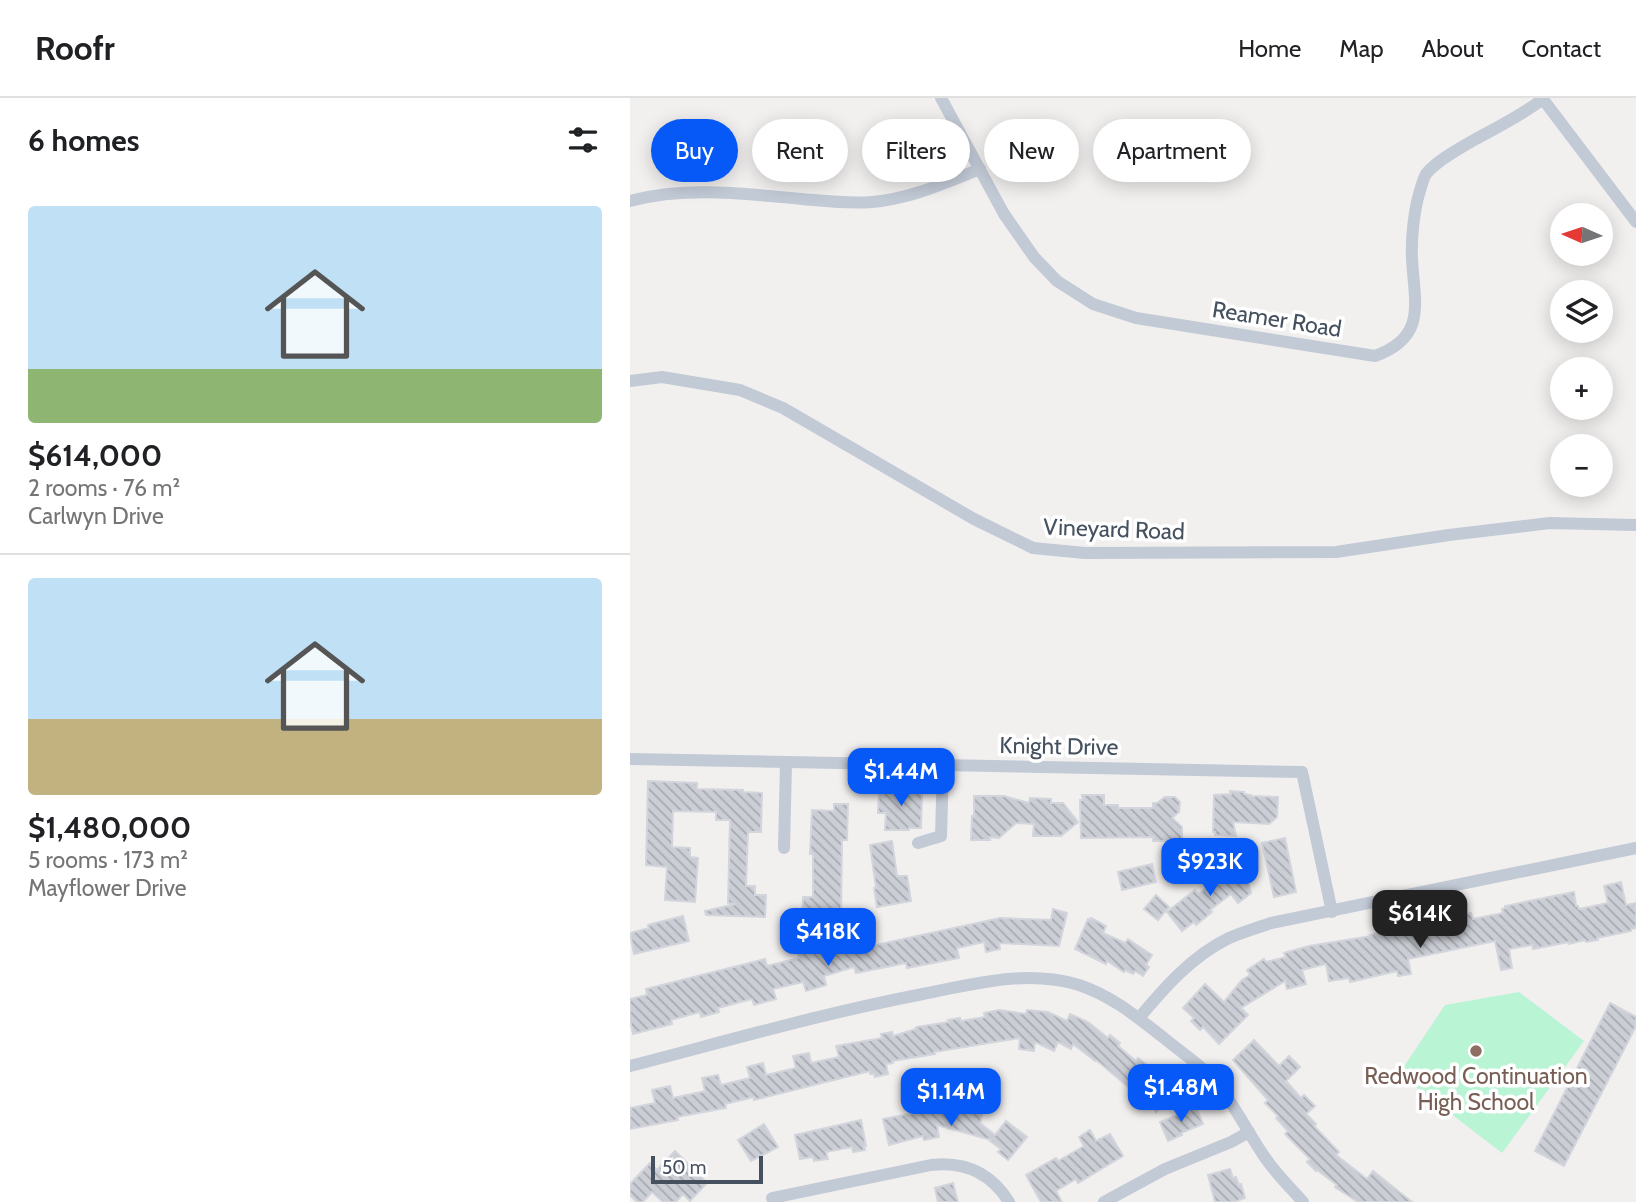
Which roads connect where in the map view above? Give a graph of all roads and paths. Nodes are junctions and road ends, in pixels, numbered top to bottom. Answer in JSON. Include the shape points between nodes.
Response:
{"nodes":[{"id":1,"x":941,"y":98,"type":"edge"},
{"id":2,"x":1542,"y":98,"type":"edge"},
{"id":3,"x":980,"y":169,"type":"junction"},
{"id":4,"x":630,"y":201,"type":"edge"},
{"id":5,"x":1636,"y":222,"type":"edge"},
{"id":6,"x":630,"y":381,"type":"edge"},
{"id":7,"x":1636,"y":525,"type":"edge"},
{"id":8,"x":630,"y":759,"type":"edge"},
{"id":9,"x":786,"y":763,"type":"junction"},
{"id":10,"x":943,"y":765,"type":"junction"},
{"id":11,"x":918,"y":843,"type":"dead end"},
{"id":12,"x":784,"y":848,"type":"dead end"},
{"id":13,"x":1636,"y":848,"type":"edge"},
{"id":14,"x":1332,"y":912,"type":"junction"},
{"id":15,"x":1139,"y":1018,"type":"junction"},
{"id":16,"x":630,"y":1066,"type":"edge"},
{"id":17,"x":1248,"y":1132,"type":"junction"},
{"id":18,"x":772,"y":1198,"type":"dead end"},
{"id":19,"x":1009,"y":1202,"type":"edge"},
{"id":20,"x":1104,"y":1202,"type":"edge"},
{"id":21,"x":1303,"y":1202,"type":"edge"}],
"edges":[{"from":1,"to":3,"type":"street","name":"Reamer Road"},
{"from":2,"to":3,"type":"street","name":"Reamer Road","via":[[1426,174],[1416,203],[1412,327],[1402,341],[1375,356],[1136,318],[1093,304],[1057,281],[1034,257]]},
{"from":2,"to":5,"type":"street"},
{"from":3,"to":4,"type":"street","via":[[921,192],[873,202],[722,192],[683,192]]},
{"from":6,"to":7,"type":"street","name":"Vineyard Road","via":[[662,377],[740,390],[783,408],[974,519],[1033,548],[1085,553],[1336,552],[1550,523]]},
{"from":8,"to":9,"type":"street","name":"Knight Drive"},
{"from":9,"to":10,"type":"street","name":"Knight Drive"},
{"from":9,"to":12,"type":"street"},
{"from":10,"to":11,"type":"street","via":[[941,836]]},
{"from":10,"to":14,"type":"street","name":"Knight Drive","via":[[1302,772]]},
{"from":13,"to":14,"type":"street"},
{"from":14,"to":15,"type":"street","via":[[1272,923],[1229,938],[1189,964]]},
{"from":15,"to":16,"type":"street","via":[[1078,985],[1016,978],[856,1008]]},
{"from":15,"to":17,"type":"street","via":[[1206,1073]]},
{"from":17,"to":20,"type":"street"},
{"from":17,"to":21,"type":"street"},
{"from":18,"to":19,"type":"street","via":[[944,1163],[978,1171],[996,1184]]}]}
